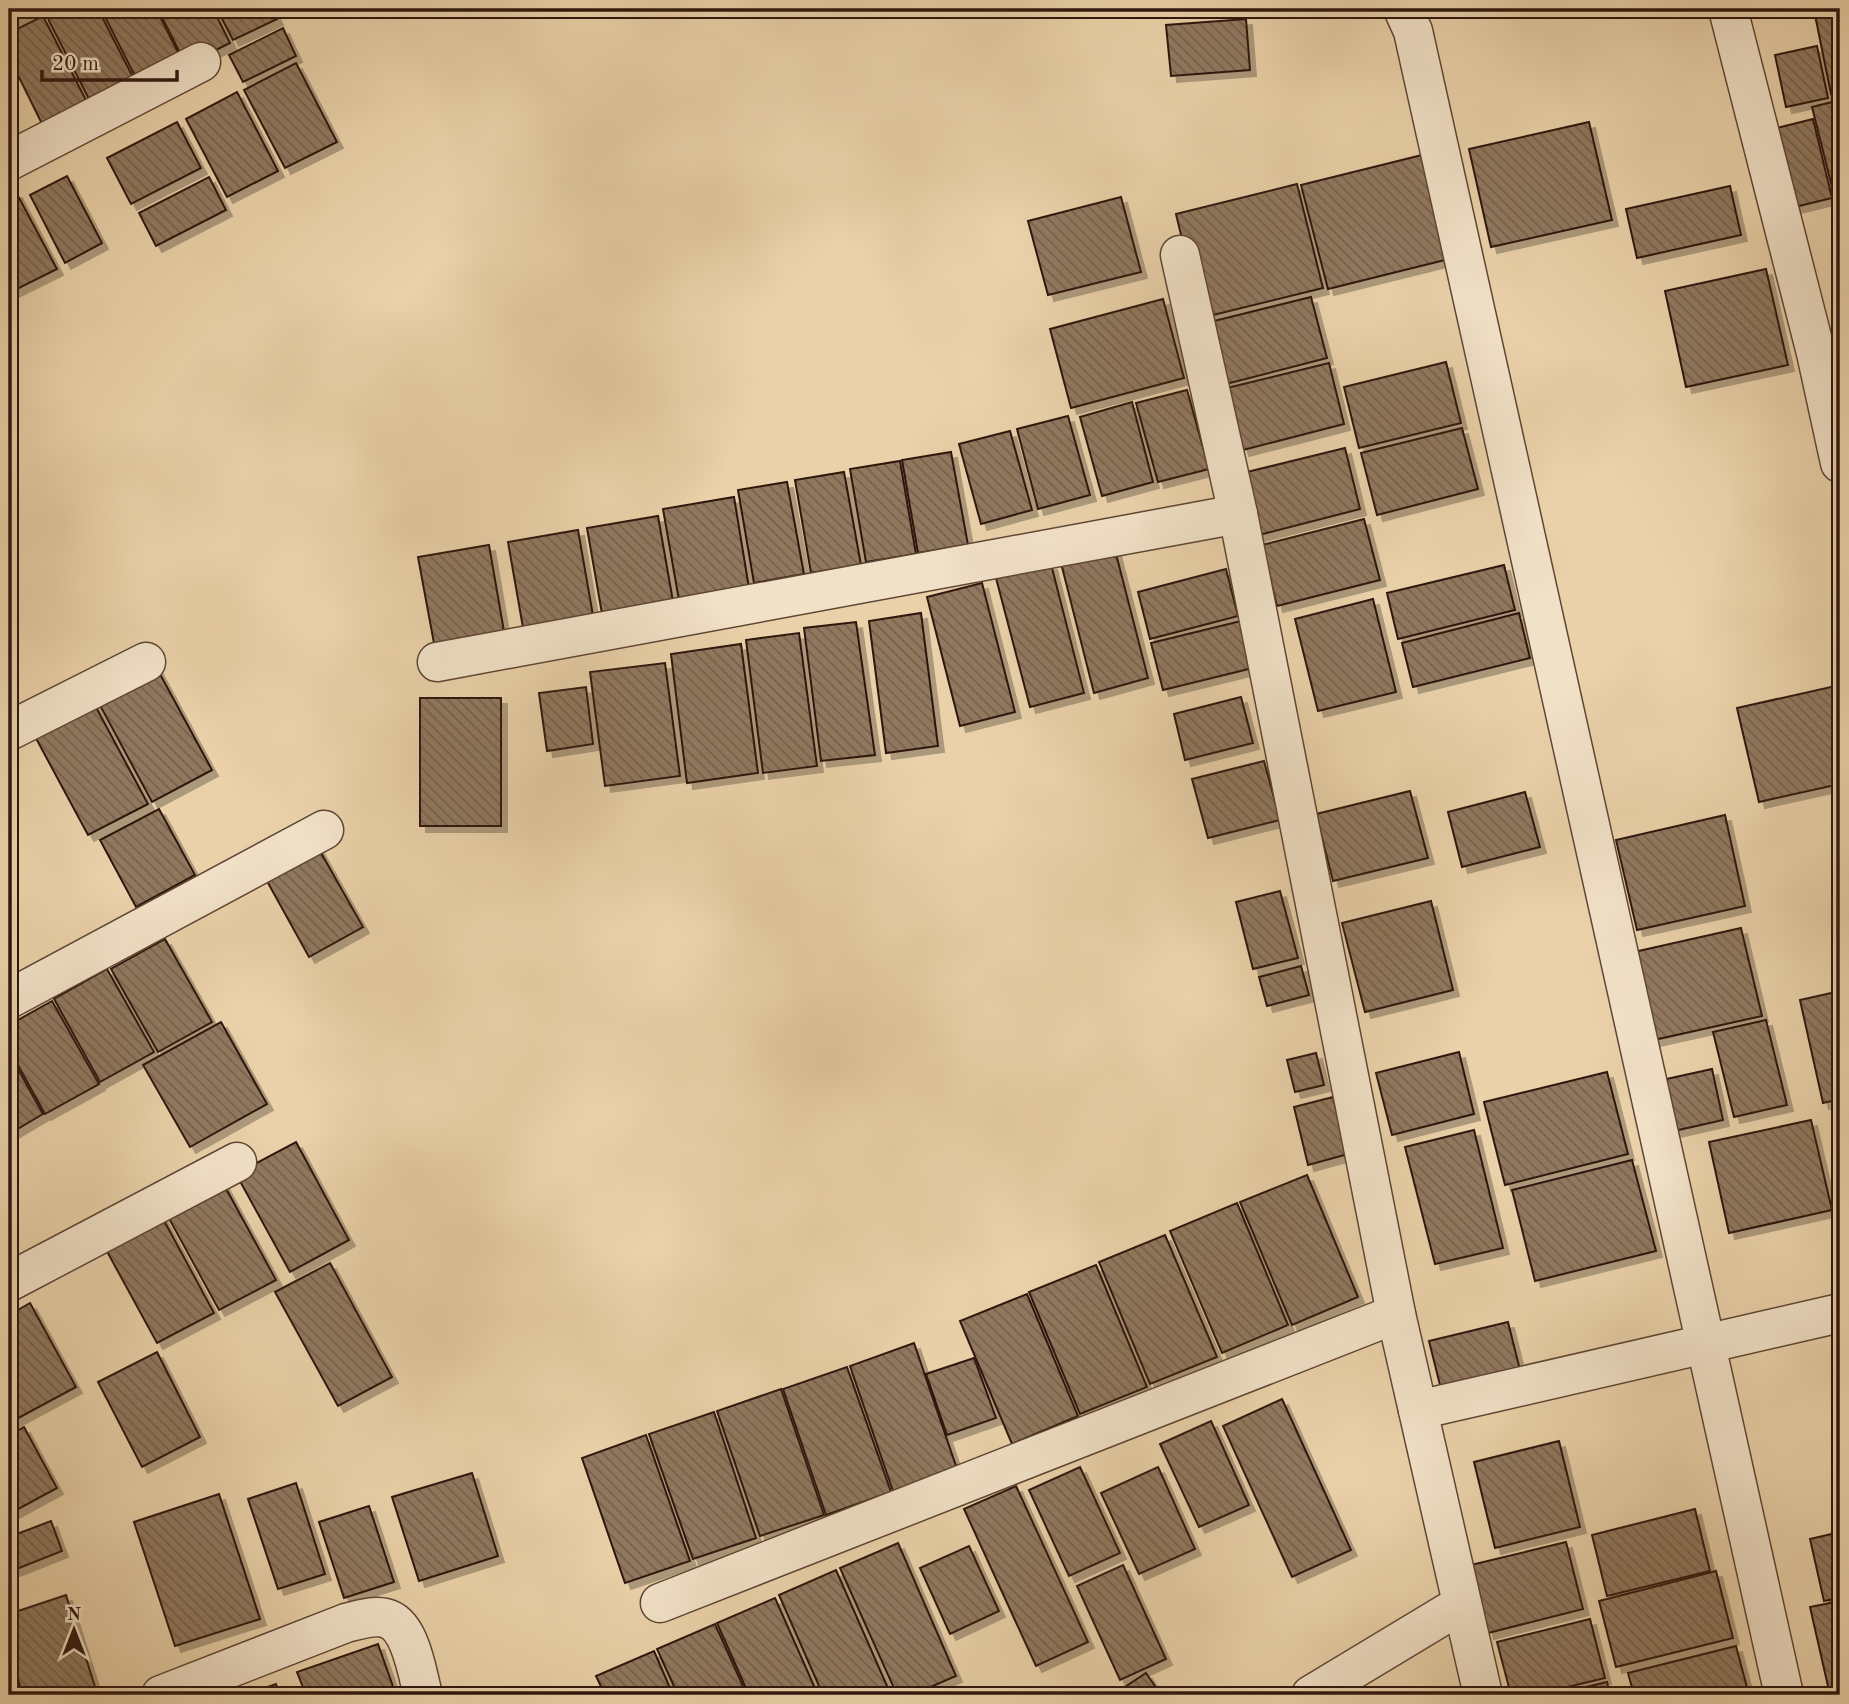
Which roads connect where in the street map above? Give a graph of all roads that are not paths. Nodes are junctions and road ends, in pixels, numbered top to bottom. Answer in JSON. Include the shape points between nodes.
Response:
{"nodes":[{"id":1,"x":1403,"y":9,"type":"edge"},
{"id":2,"x":1728,"y":9,"type":"edge"},
{"id":3,"x":201,"y":62,"type":"dead end"},
{"id":4,"x":9,"y":161,"type":"edge"},
{"id":5,"x":1180,"y":255,"type":"dead end"},
{"id":6,"x":1840,"y":463,"type":"edge"},
{"id":7,"x":1238,"y":514,"type":"junction"},
{"id":8,"x":146,"y":662,"type":"dead end"},
{"id":9,"x":437,"y":662,"type":"dead end"},
{"id":10,"x":9,"y":731,"type":"edge"},
{"id":11,"x":324,"y":830,"type":"dead end"},
{"id":12,"x":9,"y":999,"type":"edge"},
{"id":13,"x":237,"y":1162,"type":"dead end"},
{"id":14,"x":9,"y":1282,"type":"edge"},
{"id":15,"x":1840,"y":1313,"type":"edge"},
{"id":16,"x":1396,"y":1314,"type":"junction"},
{"id":17,"x":1706,"y":1343,"type":"junction"},
{"id":18,"x":1418,"y":1410,"type":"junction"},
{"id":19,"x":660,"y":1603,"type":"dead end"},
{"id":20,"x":1462,"y":1604,"type":"junction"},
{"id":21,"x":161,"y":1695,"type":"edge"},
{"id":22,"x":423,"y":1695,"type":"edge"},
{"id":23,"x":1311,"y":1695,"type":"edge"},
{"id":24,"x":1483,"y":1695,"type":"edge"},
{"id":25,"x":1784,"y":1695,"type":"edge"}],
"edges":[{"from":1,"to":17,"type":"street","via":[[1413,31]]},
{"from":2,"to":6,"type":"street"},
{"from":3,"to":4,"type":"street"},
{"from":5,"to":7,"type":"street"},
{"from":7,"to":9,"type":"street"},
{"from":7,"to":16,"type":"street"},
{"from":8,"to":10,"type":"street"},
{"from":11,"to":12,"type":"street"},
{"from":13,"to":14,"type":"street"},
{"from":15,"to":17,"type":"street"},
{"from":16,"to":18,"type":"street"},
{"from":16,"to":19,"type":"street"},
{"from":17,"to":18,"type":"street"},
{"from":17,"to":25,"type":"street"},
{"from":18,"to":20,"type":"street"},
{"from":20,"to":23,"type":"street"},
{"from":20,"to":24,"type":"street"},
{"from":21,"to":22,"type":"street","via":[[346,1623],[374,1617],[387,1618],[405,1634]]}]}
